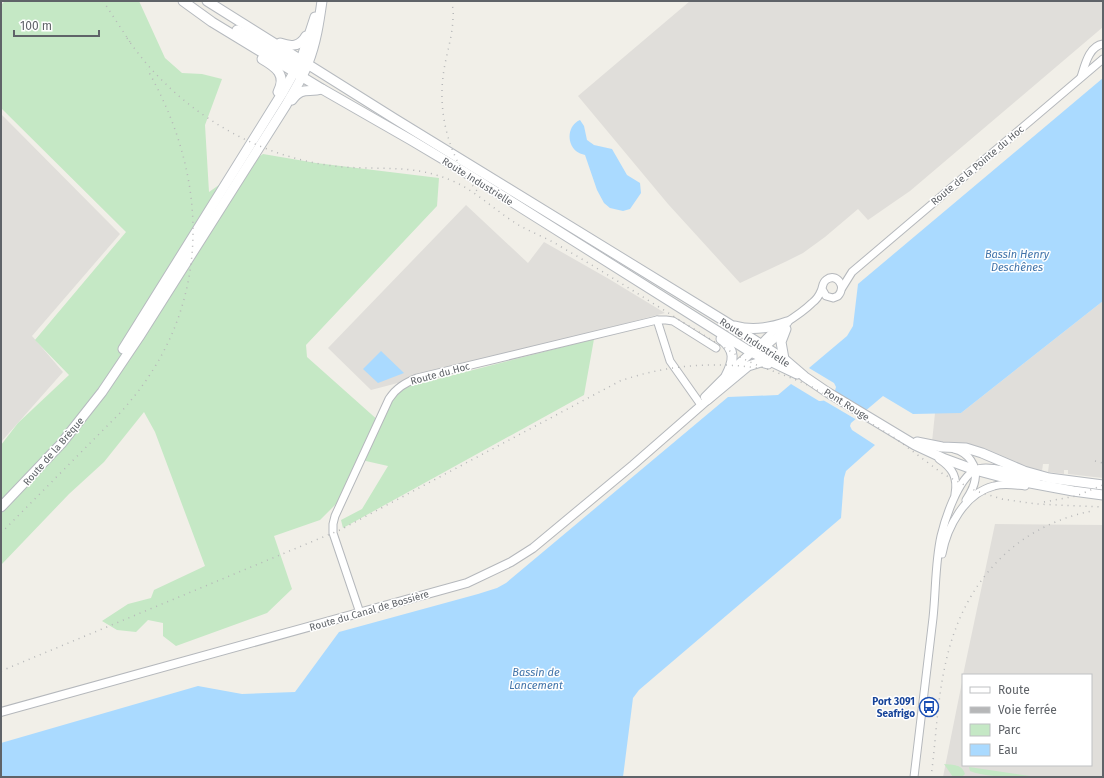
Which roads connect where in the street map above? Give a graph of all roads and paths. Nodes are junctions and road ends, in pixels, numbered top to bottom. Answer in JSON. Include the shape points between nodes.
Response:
{"nodes":[{"id":1,"x":183,"y":1,"type":"edge"},
{"id":2,"x":207,"y":1,"type":"edge"},
{"id":3,"x":322,"y":1,"type":"edge"},
{"id":4,"x":196,"y":11,"type":"junction"},
{"id":5,"x":229,"y":15,"type":"junction"},
{"id":6,"x":312,"y":26,"type":"junction"},
{"id":7,"x":1103,"y":44,"type":"edge"},
{"id":8,"x":313,"y":48,"type":"junction"},
{"id":9,"x":1103,"y":59,"type":"edge"},
{"id":10,"x":301,"y":68,"type":"junction"},
{"id":11,"x":1081,"y":77,"type":"junction"},
{"id":12,"x":322,"y":89,"type":"junction"},
{"id":13,"x":370,"y":104,"type":"junction"},
{"id":14,"x":286,"y":105,"type":"junction"},
{"id":15,"x":395,"y":120,"type":"junction"},
{"id":16,"x":262,"y":126,"type":"junction"},
{"id":17,"x":543,"y":222,"type":"junction"},
{"id":18,"x":852,"y":272,"type":"junction"},
{"id":19,"x":834,"y":278,"type":"junction"},
{"id":20,"x":842,"y":288,"type":"junction"},
{"id":21,"x":822,"y":289,"type":"junction"},
{"id":22,"x":830,"y":298,"type":"junction"},
{"id":23,"x":657,"y":320,"type":"junction"},
{"id":24,"x":726,"y":322,"type":"junction"},
{"id":25,"x":787,"y":326,"type":"junction"},
{"id":26,"x":716,"y":348,"type":"dead end"},
{"id":27,"x":758,"y":349,"type":"junction"},
{"id":28,"x":782,"y":363,"type":"junction"},
{"id":29,"x":726,"y":376,"type":"junction"},
{"id":30,"x":806,"y":377,"type":"joint"},
{"id":31,"x":702,"y":403,"type":"junction"},
{"id":32,"x":73,"y":430,"type":"junction"},
{"id":33,"x":901,"y":436,"type":"junction"},
{"id":34,"x":915,"y":445,"type":"junction"},
{"id":35,"x":942,"y":447,"type":"junction"},
{"id":36,"x":975,"y":470,"type":"junction"},
{"id":37,"x":1049,"y":478,"type":"junction"},
{"id":38,"x":1103,"y":485,"type":"edge"},
{"id":39,"x":1073,"y":491,"type":"junction"},
{"id":40,"x":1103,"y":495,"type":"edge"},
{"id":41,"x":953,"y":500,"type":"junction"},
{"id":42,"x":1,"y":507,"type":"edge"},
{"id":43,"x":959,"y":513,"type":"junction"},
{"id":44,"x":934,"y":606,"type":"junction"},
{"id":45,"x":360,"y":613,"type":"junction"},
{"id":46,"x":1,"y":712,"type":"edge"},
{"id":47,"x":914,"y":777,"type":"edge"}],
"edges":[{"from":1,"to":4,"type":"main road"},
{"from":2,"to":5,"type":"main road","name":"Route Industrielle"},
{"from":3,"to":6,"type":"main road"},
{"from":3,"to":8,"type":"main road"},
{"from":4,"to":10,"type":"main road","via":[[258,42]]},
{"from":4,"to":16,"type":"main road","via":[[224,35],[266,61],[280,74],[281,88]]},
{"from":5,"to":6,"type":"main road","via":[[288,46],[295,46],[303,41]]},
{"from":5,"to":10,"type":"main road","name":"Route Industrielle"},
{"from":6,"to":10,"type":"main road"},
{"from":7,"to":11,"type":"street","via":[[1098,44],[1089,56]]},
{"from":8,"to":10,"type":"main road"},
{"from":8,"to":13,"type":"main road","via":[[315,64],[350,86]]},
{"from":9,"to":11,"type":"street","name":"Route de la Pointe du Hoc"},
{"from":10,"to":12,"type":"main road","name":"Route Industrielle"},
{"from":10,"to":13,"type":"main road","name":"Route Industrielle"},
{"from":10,"to":14,"type":"main road"},
{"from":10,"to":15,"type":"main road","via":[[337,92],[391,121]]},
{"from":10,"to":16,"type":"main road"},
{"from":11,"to":18,"type":"street","name":"Route de la Pointe du Hoc"},
{"from":12,"to":14,"type":"main road","via":[[304,90]]},
{"from":12,"to":17,"type":"main road","name":"Route Industrielle","via":[[411,140]]},
{"from":13,"to":15,"type":"main road","name":"Route Industrielle"},
{"from":14,"to":32,"type":"main road","name":"Route de la Brèque","via":[[146,325],[102,392]]},
{"from":15,"to":24,"type":"main road","name":"Route Industrielle"},
{"from":16,"to":32,"type":"main road"},
{"from":17,"to":27,"type":"main road","name":"Route Industrielle","via":[[633,279]]},
{"from":17,"to":29,"type":"main road","via":[[586,256],[729,345],[732,365]]},
{"from":18,"to":19,"type":"street","name":"Route de la Pointe du Hoc"},
{"from":18,"to":20,"type":"street","name":"Route de la Pointe du Hoc"},
{"from":19,"to":20,"type":"street","via":[[840,282]]},
{"from":19,"to":21,"type":"street","via":[[826,280]]},
{"from":20,"to":22,"type":"street","via":[[838,296]]},
{"from":21,"to":22,"type":"street"},
{"from":21,"to":25,"type":"street","name":"Route du Canal de Bossière","via":[[817,298]]},
{"from":22,"to":25,"type":"street","name":"Route du Canal de Bossière","via":[[812,306]]},
{"from":23,"to":26,"type":"street","name":"Route du Hoc","via":[[673,322]]},
{"from":23,"to":31,"type":"street","via":[[670,361]]},
{"from":23,"to":45,"type":"street","name":"Route du Hoc","via":[[417,378],[404,383],[394,391],[332,524]]},
{"from":24,"to":25,"type":"main road","via":[[750,329]]},
{"from":24,"to":27,"type":"main road","name":"Route Industrielle"},
{"from":25,"to":27,"type":"street","name":"Route du Canal de Bossière"},
{"from":25,"to":28,"type":"main road","via":[[781,342]]},
{"from":27,"to":28,"type":"main road","name":"Route Industrielle"},
{"from":27,"to":29,"type":"street","name":"Route du Canal de Bossière"},
{"from":27,"to":31,"type":"street","name":"Route du Canal de Bossière","via":[[746,366]]},
{"from":28,"to":30,"type":"main road","name":"Route Industrielle"},
{"from":28,"to":31,"type":"main road","via":[[761,362],[748,366]]},
{"from":29,"to":31,"type":"street","name":"Route du Canal de Bossière"},
{"from":30,"to":33,"type":"main road","name":"Pont Rouge"},
{"from":31,"to":45,"type":"street","name":"Route du Canal de Bossière","via":[[556,530],[512,562],[468,582]]},
{"from":32,"to":42,"type":"main road","name":"Route de la Brèque"},
{"from":33,"to":34,"type":"main road"},
{"from":33,"to":35,"type":"main road"},
{"from":34,"to":36,"type":"main road"},
{"from":34,"to":41,"type":"street","via":[[942,460],[953,471],[956,481]]},
{"from":35,"to":36,"type":"street","via":[[964,453],[973,463]]},
{"from":35,"to":37,"type":"main road","via":[[970,449],[1024,471]]},
{"from":36,"to":37,"type":"street","via":[[988,467],[1028,477]]},
{"from":36,"to":39,"type":"main road"},
{"from":36,"to":41,"type":"street","via":[[964,479]]},
{"from":36,"to":43,"type":"street","via":[[974,486]]},
{"from":37,"to":38,"type":"main road"},
{"from":39,"to":40,"type":"main road"},
{"from":39,"to":43,"type":"street","via":[[999,485],[976,494]]},
{"from":41,"to":44,"type":"street","via":[[940,543]]},
{"from":43,"to":44,"type":"street","via":[[942,553]]},
{"from":44,"to":47,"type":"street"},
{"from":45,"to":46,"type":"street","name":"Route du Canal de Bossière"}]}
